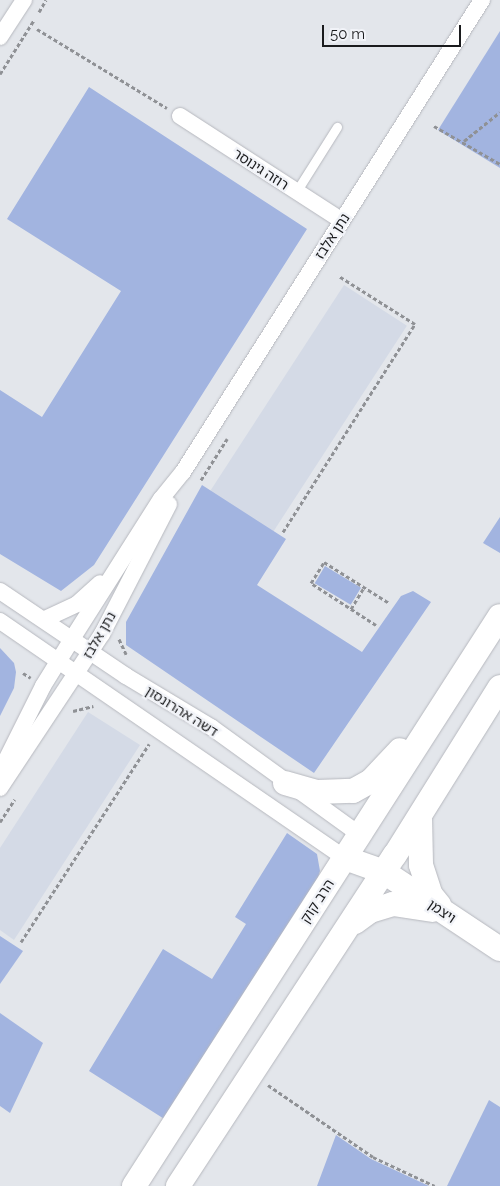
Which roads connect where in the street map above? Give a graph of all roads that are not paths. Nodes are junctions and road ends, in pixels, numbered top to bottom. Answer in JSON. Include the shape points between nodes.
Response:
{"nodes":[{"id":1,"x":24,"y":0,"type":"edge"},
{"id":2,"x":482,"y":0,"type":"edge"},
{"id":3,"x":0,"y":37,"type":"edge"},
{"id":4,"x":180,"y":116,"type":"road end"},
{"id":5,"x":337,"y":127,"type":"dead end"},
{"id":6,"x":296,"y":192,"type":"junction"},
{"id":7,"x":342,"y":222,"type":"junction"},
{"id":8,"x":183,"y":472,"type":"junction"},
{"id":9,"x":125,"y":556,"type":"junction"},
{"id":10,"x":0,"y":591,"type":"edge"},
{"id":11,"x":500,"y":616,"type":"edge"},
{"id":12,"x":45,"y":619,"type":"junction"},
{"id":13,"x":0,"y":621,"type":"edge"},
{"id":14,"x":72,"y":639,"type":"junction"},
{"id":15,"x":90,"y":651,"type":"junction"},
{"id":16,"x":59,"y":660,"type":"junction"},
{"id":17,"x":76,"y":673,"type":"junction"},
{"id":18,"x":461,"y":674,"type":"junction"},
{"id":19,"x":500,"y":686,"type":"edge"},
{"id":20,"x":0,"y":772,"type":"edge"},
{"id":21,"x":285,"y":783,"type":"junction"},
{"id":22,"x":0,"y":788,"type":"edge"},
{"id":23,"x":420,"y":815,"type":"junction"},
{"id":24,"x":360,"y":835,"type":"junction"},
{"id":25,"x":345,"y":858,"type":"junction"},
{"id":26,"x":384,"y":872,"type":"junction"},
{"id":27,"x":445,"y":913,"type":"junction"},
{"id":28,"x":348,"y":928,"type":"junction"},
{"id":29,"x":500,"y":949,"type":"edge"},
{"id":30,"x":134,"y":1186,"type":"edge"},
{"id":31,"x":178,"y":1186,"type":"edge"}],
"edges":[{"from":1,"to":3,"type":"street"},
{"from":2,"to":7,"type":"street","name":"נתן אלבז"},
{"from":4,"to":6,"type":"street","name":"רוזה גינוסר"},
{"from":5,"to":6,"type":"lane"},
{"from":6,"to":7,"type":"street","name":"רוזה גינוסר"},
{"from":7,"to":8,"type":"street","name":"נתן אלבז"},
{"from":8,"to":9,"type":"street","name":"נתן אלבז","via":[[161,499]]},
{"from":8,"to":15,"type":"street","name":"נתן אלבז","via":[[159,524]]},
{"from":9,"to":12,"type":"street","via":[[77,604]]},
{"from":9,"to":14,"type":"street","name":"נתן אלבז"},
{"from":10,"to":12,"type":"street","name":"דשה אהרונסון"},
{"from":11,"to":18,"type":"main road","name":"הרב קוק"},
{"from":12,"to":14,"type":"street","name":"דשה אהרונסון"},
{"from":13,"to":16,"type":"street","name":"דשה אהרונסון"},
{"from":14,"to":15,"type":"street","name":"דשה אהרונסון"},
{"from":14,"to":16,"type":"street","name":"נתן אלבז"},
{"from":15,"to":17,"type":"street","name":"נתן אלבז"},
{"from":15,"to":21,"type":"street","name":"דשה אהרונסון","via":[[211,727]]},
{"from":16,"to":17,"type":"street","name":"דשה אהרונסון"},
{"from":16,"to":20,"type":"street","name":"נתן אלבז"},
{"from":17,"to":22,"type":"street","name":"נתן אלבז"},
{"from":17,"to":25,"type":"street","name":"דשה אהרונסון"},
{"from":18,"to":21,"type":"main road","via":[[388,765],[371,781],[353,791],[342,792],[317,792]]},
{"from":18,"to":24,"type":"main road","name":"הרב קוק"},
{"from":19,"to":23,"type":"main road"},
{"from":21,"to":24,"type":"street","name":"דשה אהרונסון"},
{"from":23,"to":26,"type":"main road"},
{"from":23,"to":27,"type":"main road","via":[[419,848],[423,874],[430,895]]},
{"from":24,"to":25,"type":"main road","name":"הרב קוק"},
{"from":24,"to":26,"type":"main road","name":"ויצמן"},
{"from":25,"to":26,"type":"main road","name":"ויצמן"},
{"from":25,"to":30,"type":"main road","name":"הרב קוק"},
{"from":26,"to":27,"type":"main road","name":"ויצמן"},
{"from":26,"to":28,"type":"main road"},
{"from":27,"to":28,"type":"main road","via":[[406,904],[387,905],[370,911]]},
{"from":27,"to":29,"type":"main road","name":"ויצמן"},
{"from":28,"to":31,"type":"main road"}]}
